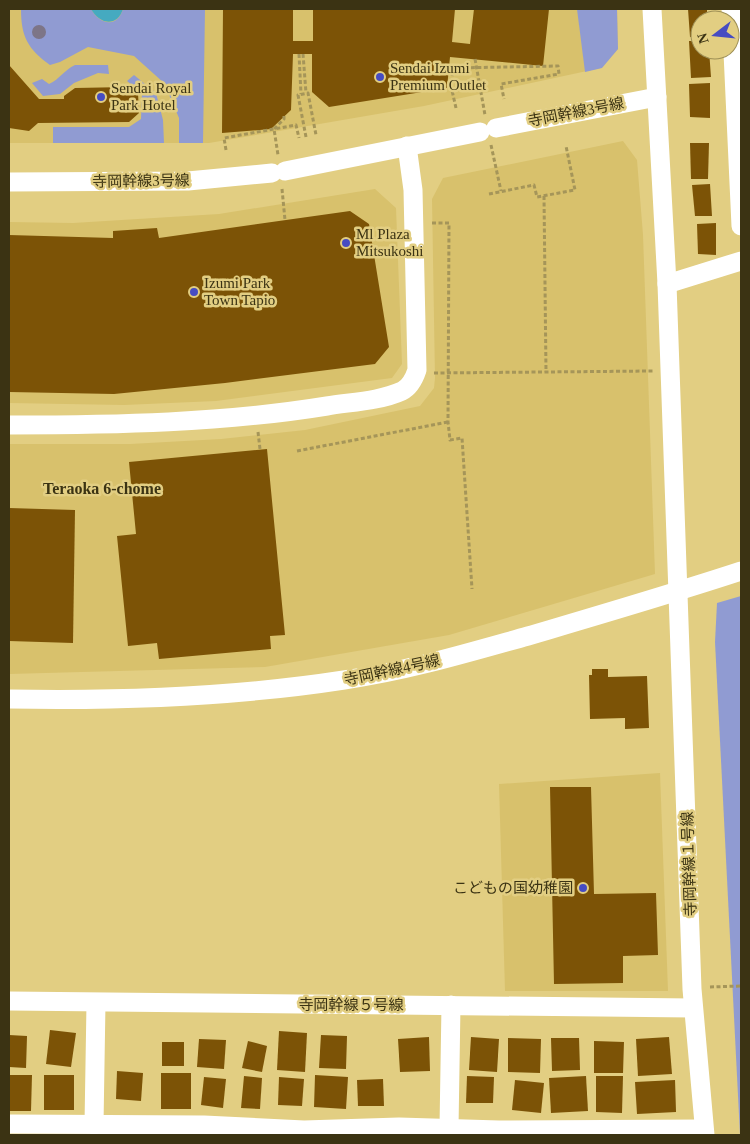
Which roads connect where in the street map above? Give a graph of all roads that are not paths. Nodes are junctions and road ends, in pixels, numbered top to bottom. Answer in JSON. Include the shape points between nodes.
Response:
{"nodes":[{"id":1,"x":652,"y":9,"type":"edge"},
{"id":2,"x":736,"y":60,"type":"edge"},
{"id":3,"x":657,"y":97,"type":"junction"},
{"id":4,"x":738,"y":123,"type":"edge"},
{"id":5,"x":407,"y":146,"type":"junction"},
{"id":6,"x":9,"y":182,"type":"edge"},
{"id":7,"x":741,"y":226,"type":"edge"},
{"id":8,"x":741,"y":261,"type":"edge"},
{"id":9,"x":667,"y":284,"type":"junction"},
{"id":10,"x":9,"y":425,"type":"edge"},
{"id":11,"x":741,"y":571,"type":"edge"},
{"id":12,"x":677,"y":592,"type":"junction"},
{"id":13,"x":9,"y":700,"type":"edge"},
{"id":14,"x":9,"y":1002,"type":"edge"},
{"id":15,"x":96,"y":1002,"type":"junction"},
{"id":16,"x":450,"y":1006,"type":"junction"},
{"id":17,"x":693,"y":1008,"type":"junction"},
{"id":18,"x":9,"y":1124,"type":"edge"},
{"id":19,"x":94,"y":1125,"type":"junction"},
{"id":20,"x":449,"y":1128,"type":"junction"},
{"id":21,"x":205,"y":1130,"type":"edge"},
{"id":22,"x":400,"y":1131,"type":"edge"},
{"id":23,"x":500,"y":1132,"type":"edge"},
{"id":24,"x":704,"y":1132,"type":"edge"},
{"id":25,"x":304,"y":1133,"type":"edge"},
{"id":26,"x":593,"y":1133,"type":"edge"}],
"edges":[{"from":1,"to":3,"type":"street","name":"寺岡幹線１号線"},
{"from":2,"to":4,"type":"street"},
{"from":3,"to":5,"type":"street","name":"寺岡幹線3号線"},
{"from":3,"to":9,"type":"street","name":"寺岡幹線１号線"},
{"from":4,"to":7,"type":"street"},
{"from":5,"to":6,"type":"street","name":"寺岡幹線3号線","via":[[279,172],[188,181]]},
{"from":5,"to":10,"type":"street","via":[[413,190],[417,370],[413,381],[402,391],[293,411],[218,420]]},
{"from":8,"to":9,"type":"street"},
{"from":9,"to":12,"type":"street","name":"寺岡幹線１号線"},
{"from":11,"to":12,"type":"street","name":"寺岡幹線4号線"},
{"from":12,"to":13,"type":"street","name":"寺岡幹線4号線","via":[[435,662],[346,680],[254,692]]},
{"from":12,"to":17,"type":"street","name":"寺岡幹線１号線"},
{"from":14,"to":15,"type":"street","name":"寺岡幹線５号線"},
{"from":15,"to":16,"type":"street","name":"寺岡幹線５号線"},
{"from":15,"to":19,"type":"street"},
{"from":16,"to":17,"type":"street","name":"寺岡幹線５号線"},
{"from":16,"to":20,"type":"street"},
{"from":17,"to":24,"type":"street","name":"寺岡幹線１号線"},
{"from":18,"to":19,"type":"street"},
{"from":19,"to":21,"type":"street"},
{"from":20,"to":22,"type":"street"},
{"from":20,"to":23,"type":"street"},
{"from":21,"to":25,"type":"street"},
{"from":22,"to":25,"type":"street"},
{"from":23,"to":26,"type":"street"},
{"from":24,"to":26,"type":"street"}]}
